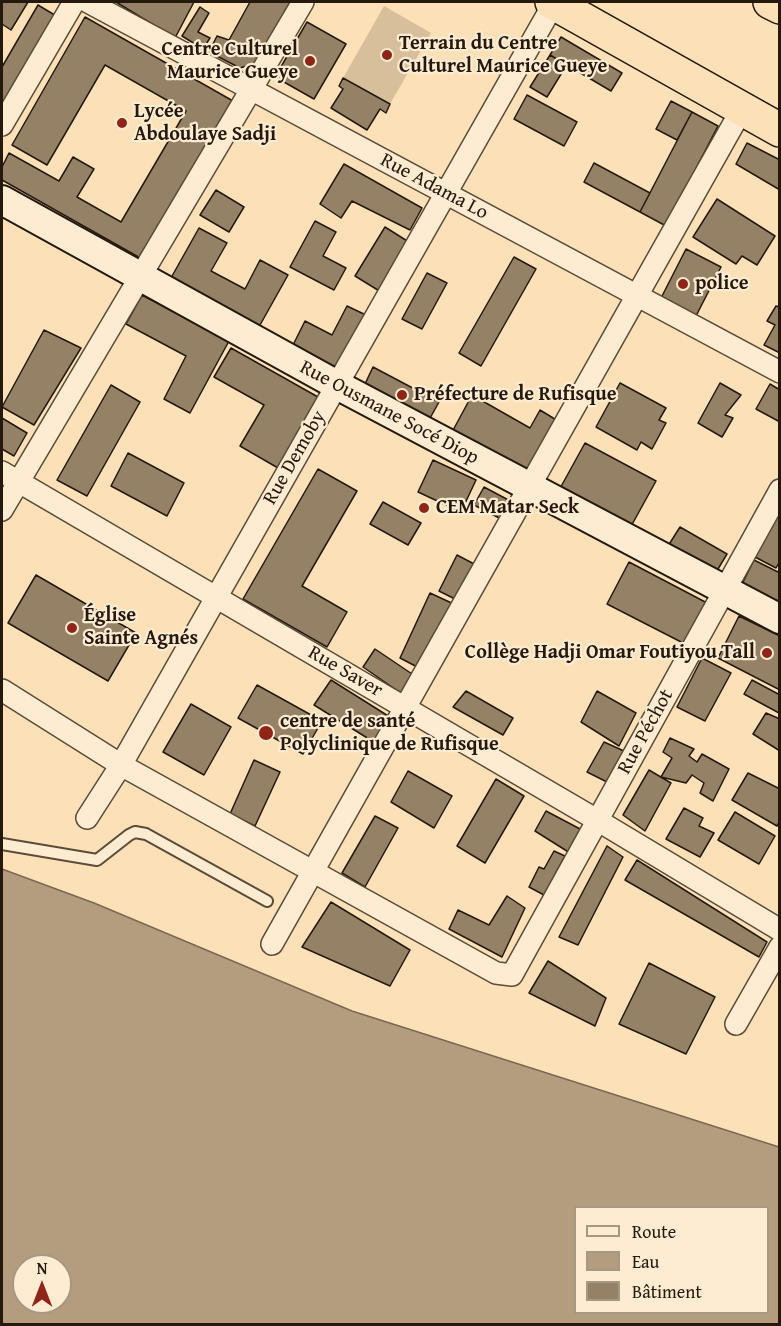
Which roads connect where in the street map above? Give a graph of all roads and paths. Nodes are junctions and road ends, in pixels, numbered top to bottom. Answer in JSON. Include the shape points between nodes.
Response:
{"nodes":[{"id":1,"x":74,"y":2,"type":"edge"},
{"id":2,"x":88,"y":2,"type":"edge"},
{"id":3,"x":303,"y":2,"type":"edge"},
{"id":4,"x":553,"y":2,"type":"edge"},
{"id":5,"x":770,"y":2,"type":"edge"},
{"id":6,"x":780,"y":7,"type":"edge"},
{"id":7,"x":251,"y":89,"type":"junction"},
{"id":8,"x":742,"y":109,"type":"junction"},
{"id":9,"x":2,"y":124,"type":"edge"},
{"id":10,"x":780,"y":130,"type":"edge"},
{"id":11,"x":446,"y":193,"type":"junction"},
{"id":12,"x":2,"y":200,"type":"edge"},
{"id":13,"x":140,"y":276,"type":"junction"},
{"id":14,"x":637,"y":296,"type":"junction"},
{"id":15,"x":780,"y":372,"type":"edge"},
{"id":16,"x":337,"y":385,"type":"junction"},
{"id":17,"x":10,"y":476,"type":"edge"},
{"id":18,"x":529,"y":488,"type":"junction"},
{"id":19,"x":780,"y":490,"type":"edge"},
{"id":20,"x":2,"y":510,"type":"edge"},
{"id":21,"x":724,"y":590,"type":"junction"},
{"id":22,"x":216,"y":597,"type":"junction"},
{"id":23,"x":780,"y":619,"type":"edge"},
{"id":24,"x":2,"y":690,"type":"edge"},
{"id":25,"x":405,"y":707,"type":"junction"},
{"id":26,"x":121,"y":765,"type":"junction"},
{"id":27,"x":87,"y":818,"type":"dead end"},
{"id":28,"x":597,"y":820,"type":"junction"},
{"id":29,"x":2,"y":844,"type":"edge"},
{"id":30,"x":314,"y":870,"type":"junction"},
{"id":31,"x":267,"y":901,"type":"dead end"},
{"id":32,"x":780,"y":930,"type":"edge"},
{"id":33,"x":272,"y":944,"type":"dead end"},
{"id":34,"x":780,"y":947,"type":"edge"},
{"id":35,"x":736,"y":1024,"type":"dead end"}],
"edges":[{"from":1,"to":9,"type":"street"},
{"from":2,"to":7,"type":"street","name":"Rue Adama Lo"},
{"from":3,"to":7,"type":"street"},
{"from":4,"to":8,"type":"highway"},
{"from":4,"to":11,"type":"street","name":"Rue Demoby"},
{"from":5,"to":6,"type":"highway"},
{"from":7,"to":11,"type":"street","name":"Rue Adama Lo"},
{"from":7,"to":13,"type":"street"},
{"from":8,"to":10,"type":"highway"},
{"from":8,"to":14,"type":"street"},
{"from":11,"to":14,"type":"street","name":"Rue Adama Lo"},
{"from":11,"to":16,"type":"street","name":"Rue Demoby"},
{"from":12,"to":13,"type":"street","name":"Rue Ousmane Socé Diop"},
{"from":13,"to":16,"type":"street","name":"Rue Ousmane Socé Diop"},
{"from":13,"to":17,"type":"street"},
{"from":14,"to":15,"type":"street","name":"Rue Adama Lo"},
{"from":14,"to":18,"type":"street"},
{"from":16,"to":18,"type":"street","name":"Rue Ousmane Socé Diop"},
{"from":16,"to":22,"type":"street","name":"Rue Demoby"},
{"from":17,"to":20,"type":"street"},
{"from":17,"to":22,"type":"street","name":"Rue Saver"},
{"from":18,"to":21,"type":"street","name":"Rue Ousmane Socé Diop"},
{"from":18,"to":25,"type":"street"},
{"from":19,"to":21,"type":"street","name":"Rue Péchot"},
{"from":21,"to":23,"type":"street","name":"Rue Ousmane Socé Diop"},
{"from":21,"to":28,"type":"street","name":"Rue Péchot"},
{"from":22,"to":25,"type":"street","name":"Rue Saver"},
{"from":22,"to":26,"type":"street","name":"Rue Demoby"},
{"from":24,"to":26,"type":"street"},
{"from":25,"to":28,"type":"street","name":"Rue Saver"},
{"from":25,"to":30,"type":"street"},
{"from":26,"to":27,"type":"street","name":"Rue Demoby"},
{"from":26,"to":30,"type":"street"},
{"from":28,"to":30,"type":"street","name":"Rue Péchot","via":[[512,975],[496,973]]},
{"from":28,"to":32,"type":"street","name":"Rue Saver"},
{"from":29,"to":31,"type":"lane","via":[[97,860],[129,835],[146,834]]},
{"from":30,"to":33,"type":"street"},
{"from":34,"to":35,"type":"street"}]}
